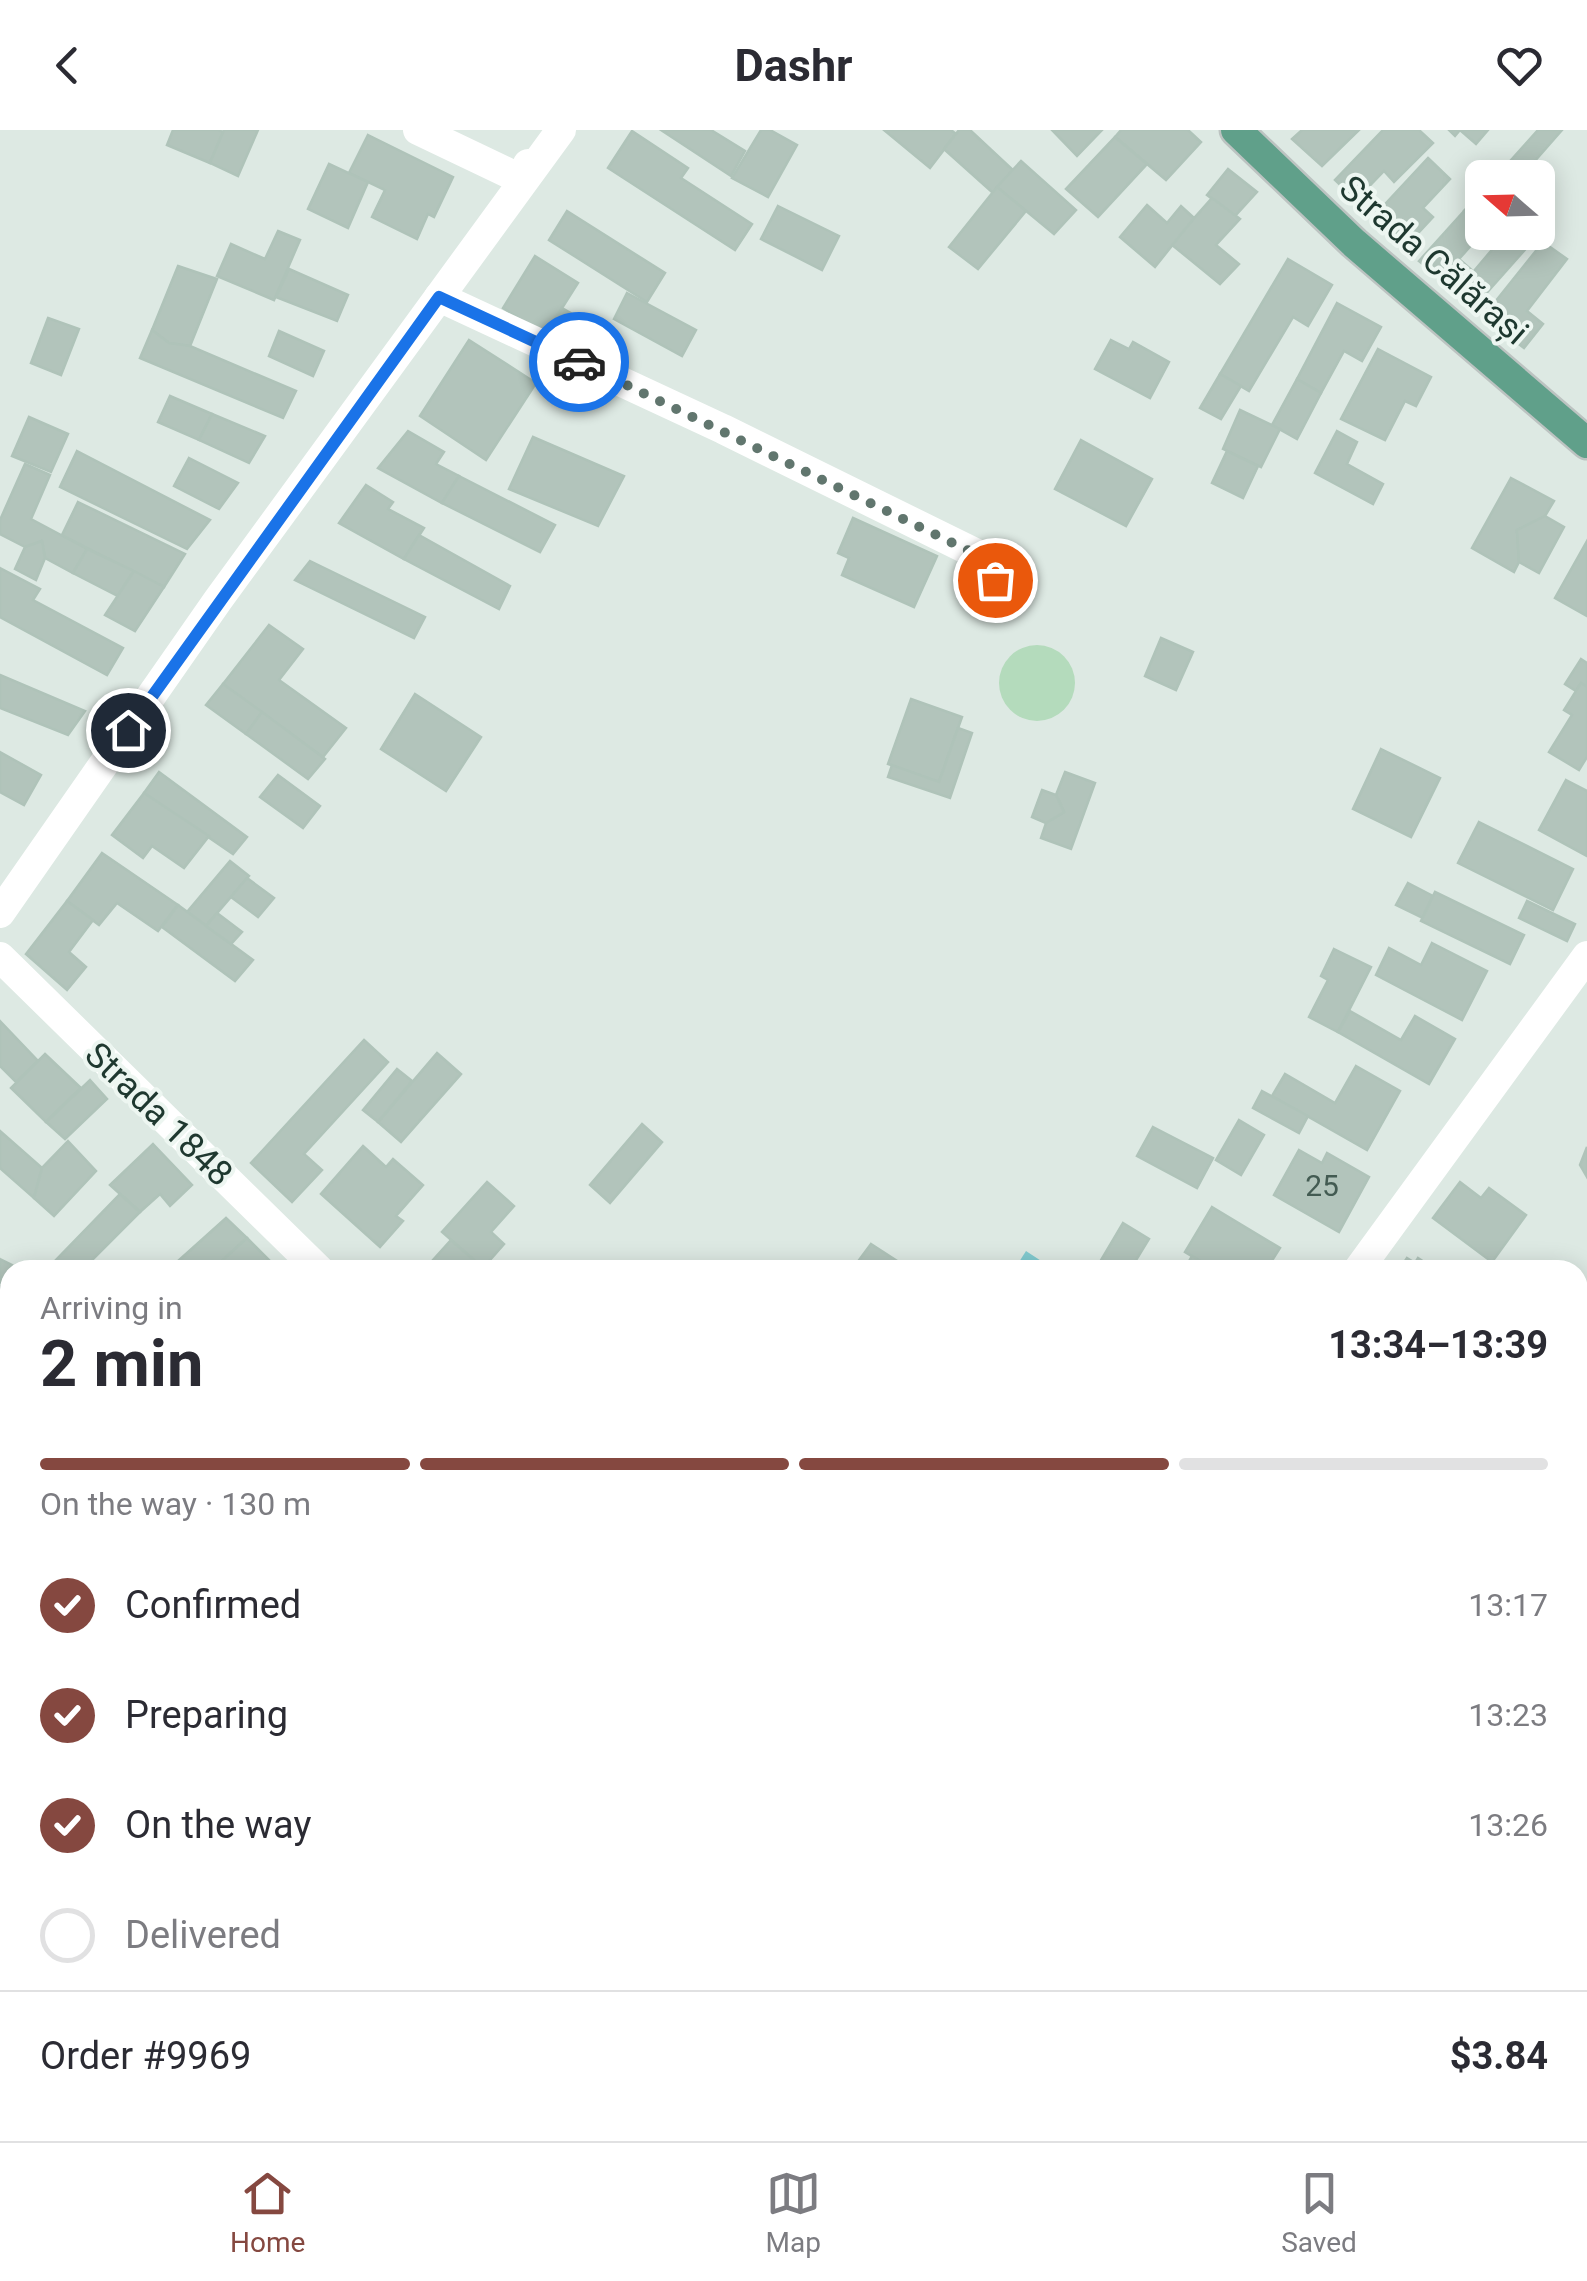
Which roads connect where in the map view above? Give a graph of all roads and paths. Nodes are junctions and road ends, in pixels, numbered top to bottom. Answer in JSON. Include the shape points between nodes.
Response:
{"nodes":[{"id":1,"x":418,"y":130,"type":"edge"},
{"id":2,"x":538,"y":130,"type":"edge"},
{"id":3,"x":560,"y":130,"type":"edge"},
{"id":4,"x":1236,"y":130,"type":"edge"},
{"id":5,"x":522,"y":180,"type":"junction"},
{"id":6,"x":439,"y":297,"type":"junction"},
{"id":7,"x":1587,"y":442,"type":"edge"},
{"id":8,"x":1000,"y":600,"type":"dead end"},
{"id":9,"x":0,"y":914,"type":"edge"},
{"id":10,"x":1587,"y":956,"type":"edge"},
{"id":11,"x":0,"y":957,"type":"edge"},
{"id":12,"x":309,"y":1260,"type":"edge"},
{"id":13,"x":1365,"y":1260,"type":"edge"}],
"edges":[{"from":1,"to":5,"type":"street"},
{"from":2,"to":5,"type":"street"},
{"from":3,"to":5,"type":"street"},
{"from":4,"to":7,"type":"main road","name":"Strada Călărași","via":[[1354,243]]},
{"from":5,"to":6,"type":"street"},
{"from":6,"to":8,"type":"street","via":[[990,561]]},
{"from":6,"to":9,"type":"street"},
{"from":10,"to":13,"type":"street"},
{"from":11,"to":12,"type":"street","name":"Strada 1848"}]}
